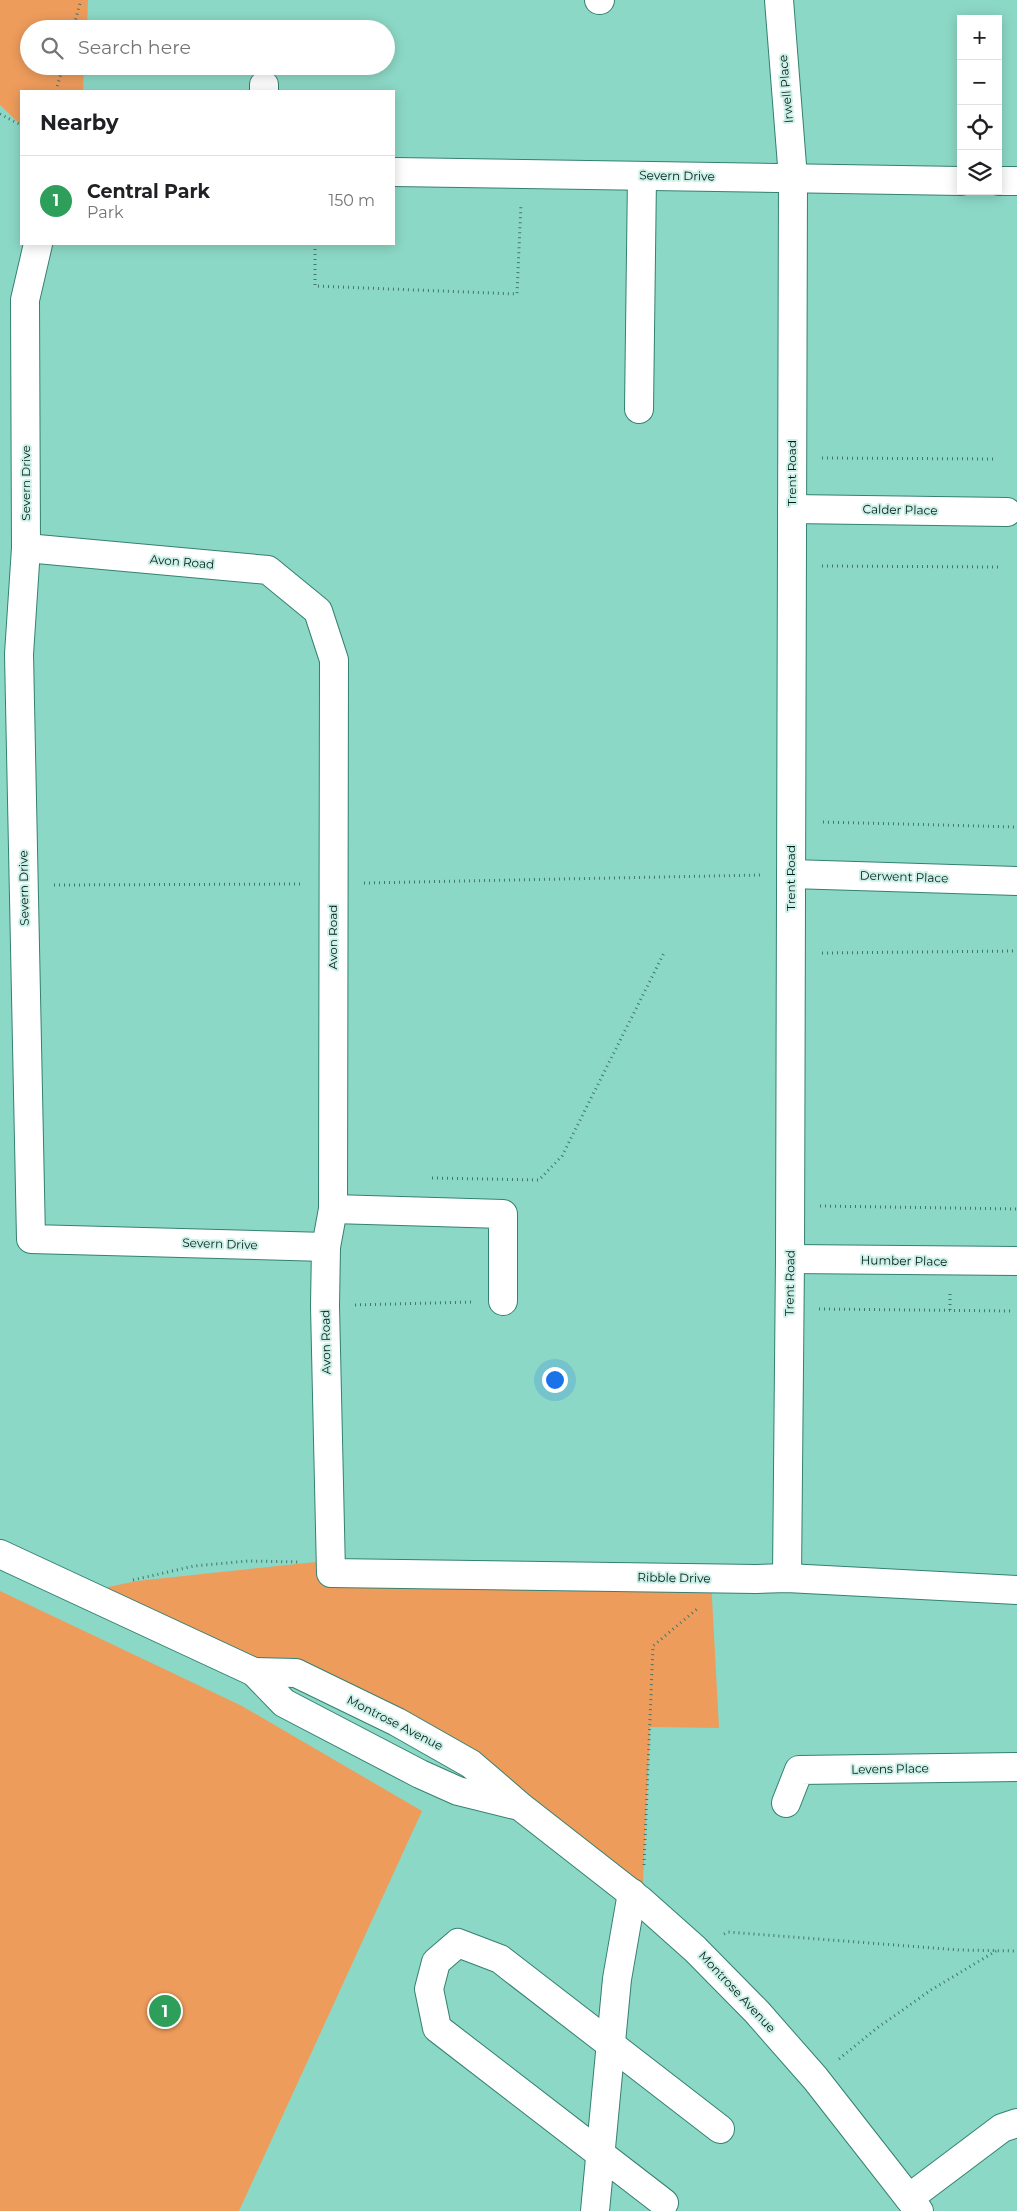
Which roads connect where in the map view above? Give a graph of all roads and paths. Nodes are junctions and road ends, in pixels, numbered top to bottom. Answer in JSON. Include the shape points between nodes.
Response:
{"nodes":[{"id":1,"x":81,"y":0,"type":"edge"},
{"id":2,"x":779,"y":0,"type":"edge"},
{"id":3,"x":75,"y":20,"type":"edge"},
{"id":4,"x":60,"y":75,"type":"edge"},
{"id":5,"x":56,"y":90,"type":"edge"},
{"id":6,"x":0,"y":114,"type":"edge"},
{"id":7,"x":20,"y":124,"type":"edge"},
{"id":8,"x":395,"y":172,"type":"edge"},
{"id":9,"x":523,"y":174,"type":"junction"},
{"id":10,"x":642,"y":176,"type":"junction"},
{"id":11,"x":794,"y":178,"type":"junction"},
{"id":12,"x":957,"y":180,"type":"edge"},
{"id":13,"x":1002,"y":181,"type":"edge"},
{"id":14,"x":1017,"y":182,"type":"edge"},
{"id":15,"x":38,"y":245,"type":"edge"},
{"id":16,"x":315,"y":245,"type":"edge"},
{"id":17,"x":638,"y":410,"type":"dead end"},
{"id":18,"x":792,"y":458,"type":"junction"},
{"id":19,"x":997,"y":459,"type":"dead end"},
{"id":20,"x":792,"y":509,"type":"junction"},
{"id":21,"x":1007,"y":512,"type":"dead end"},
{"id":22,"x":26,"y":548,"type":"junction"},
{"id":23,"x":792,"y":566,"type":"junction"},
{"id":24,"x":999,"y":567,"type":"dead end"},
{"id":25,"x":10,"y":654,"type":"edge"},
{"id":26,"x":791,"y":821,"type":"junction"},
{"id":27,"x":1017,"y":827,"type":"edge"},
{"id":28,"x":791,"y":874,"type":"junction"},
{"id":29,"x":1017,"y":881,"type":"edge"},
{"id":30,"x":332,"y":884,"type":"junction"},
{"id":31,"x":24,"y":885,"type":"junction"},
{"id":32,"x":1017,"y":951,"type":"edge"},
{"id":33,"x":664,"y":953,"type":"dead end"},
{"id":34,"x":791,"y":953,"type":"junction"},
{"id":35,"x":431,"y":1178,"type":"dead end"},
{"id":36,"x":791,"y":1206,"type":"junction"},
{"id":37,"x":333,"y":1209,"type":"junction"},
{"id":38,"x":1017,"y":1209,"type":"edge"},
{"id":39,"x":326,"y":1247,"type":"junction"},
{"id":40,"x":790,"y":1260,"type":"junction"},
{"id":41,"x":1017,"y":1261,"type":"edge"},
{"id":42,"x":504,"y":1302,"type":"joint"},
{"id":43,"x":325,"y":1306,"type":"junction"},
{"id":44,"x":789,"y":1309,"type":"junction"},
{"id":45,"x":1011,"y":1311,"type":"dead end"},
{"id":46,"x":0,"y":1554,"type":"edge"},
{"id":47,"x":331,"y":1567,"type":"junction"},
{"id":48,"x":787,"y":1578,"type":"junction"},
{"id":49,"x":734,"y":1579,"type":"junction"},
{"id":50,"x":130,"y":1581,"type":"dead end"},
{"id":51,"x":1017,"y":1590,"type":"edge"},
{"id":52,"x":1017,"y":1766,"type":"edge"},
{"id":53,"x":786,"y":1803,"type":"dead end"},
{"id":54,"x":636,"y":1896,"type":"junction"},
{"id":55,"x":696,"y":1949,"type":"junction"},
{"id":56,"x":997,"y":1951,"type":"junction"},
{"id":57,"x":1017,"y":1951,"type":"edge"},
{"id":58,"x":611,"y":2042,"type":"junction"},
{"id":59,"x":815,"y":2078,"type":"junction"},
{"id":60,"x":1017,"y":2123,"type":"edge"},
{"id":61,"x":720,"y":2129,"type":"dead end"},
{"id":62,"x":600,"y":2152,"type":"junction"},
{"id":63,"x":664,"y":2202,"type":"dead end"},
{"id":64,"x":914,"y":2205,"type":"edge"},
{"id":65,"x":595,"y":2211,"type":"edge"}],
"edges":[{"from":1,"to":3,"type":"path"},
{"from":2,"to":11,"type":"street","name":"Irwell Place"},
{"from":4,"to":5,"type":"path"},
{"from":6,"to":7,"type":"path"},
{"from":8,"to":9,"type":"street","name":"Severn Drive"},
{"from":9,"to":10,"type":"street","name":"Severn Drive"},
{"from":9,"to":16,"type":"path","via":[[517,294],[315,286]]},
{"from":10,"to":11,"type":"street","name":"Severn Drive"},
{"from":10,"to":17,"type":"street"},
{"from":11,"to":12,"type":"street","name":"Severn Drive"},
{"from":11,"to":18,"type":"street","name":"Trent Road"},
{"from":13,"to":14,"type":"street"},
{"from":15,"to":22,"type":"street","name":"Severn Drive","via":[[25,300]]},
{"from":18,"to":19,"type":"path"},
{"from":18,"to":20,"type":"street","name":"Trent Road"},
{"from":20,"to":21,"type":"street","name":"Calder Place"},
{"from":20,"to":23,"type":"street","name":"Trent Road"},
{"from":22,"to":25,"type":"street","name":"Severn Drive"},
{"from":22,"to":30,"type":"street","name":"Avon Road","via":[[268,570],[318,611],[334,660]]},
{"from":23,"to":24,"type":"path"},
{"from":23,"to":26,"type":"street","name":"Trent Road"},
{"from":25,"to":31,"type":"street","name":"Severn Drive"},
{"from":26,"to":27,"type":"path"},
{"from":26,"to":28,"type":"street","name":"Trent Road"},
{"from":28,"to":29,"type":"street","name":"Derwent Place"},
{"from":28,"to":30,"type":"path"},
{"from":28,"to":34,"type":"street","name":"Trent Road"},
{"from":30,"to":31,"type":"path"},
{"from":30,"to":37,"type":"street","name":"Avon Road"},
{"from":31,"to":39,"type":"street","name":"Severn Drive","via":[[31,1239]]},
{"from":32,"to":34,"type":"path"},
{"from":33,"to":35,"type":"path","via":[[562,1156],[539,1180]]},
{"from":34,"to":36,"type":"street","name":"Trent Road"},
{"from":36,"to":38,"type":"path"},
{"from":36,"to":40,"type":"street","name":"Trent Road"},
{"from":37,"to":39,"type":"street","name":"Avon Road"},
{"from":37,"to":42,"type":"street","via":[[503,1214]]},
{"from":39,"to":43,"type":"street","name":"Avon Road"},
{"from":40,"to":41,"type":"street","name":"Humber Place"},
{"from":40,"to":44,"type":"street","name":"Trent Road"},
{"from":42,"to":43,"type":"path"},
{"from":43,"to":47,"type":"street","name":"Avon Road"},
{"from":44,"to":45,"type":"path"},
{"from":44,"to":48,"type":"street","name":"Trent Road"},
{"from":46,"to":54,"type":"street","name":"Montrose Avenue","via":[[254,1672],[284,1702],[420,1774],[458,1791],[521,1807]]},
{"from":47,"to":49,"type":"street","name":"Ribble Drive"},
{"from":47,"to":50,"type":"path","via":[[248,1561],[194,1566]]},
{"from":48,"to":49,"type":"street","name":"Ribble Drive"},
{"from":48,"to":51,"type":"street","name":"Ribble Drive"},
{"from":49,"to":54,"type":"path","via":[[653,1646],[644,1875]]},
{"from":52,"to":53,"type":"street","name":"Levens Place","via":[[799,1770]]},
{"from":54,"to":55,"type":"street","name":"Montrose Avenue"},
{"from":54,"to":58,"type":"street","via":[[617,1979]]},
{"from":55,"to":56,"type":"path","via":[[728,1932]]},
{"from":55,"to":59,"type":"street","name":"Montrose Avenue"},
{"from":56,"to":57,"type":"path"},
{"from":56,"to":59,"type":"path","via":[[931,1990]]},
{"from":58,"to":61,"type":"street"},
{"from":58,"to":62,"type":"street"},
{"from":58,"to":62,"type":"street","via":[[500,1959],[458,1943],[436,1962],[429,1989],[437,2028]]},
{"from":59,"to":64,"type":"street","name":"Montrose Avenue"},
{"from":60,"to":64,"type":"street","via":[[1002,2128]]},
{"from":62,"to":63,"type":"street"},
{"from":62,"to":65,"type":"street"}]}
